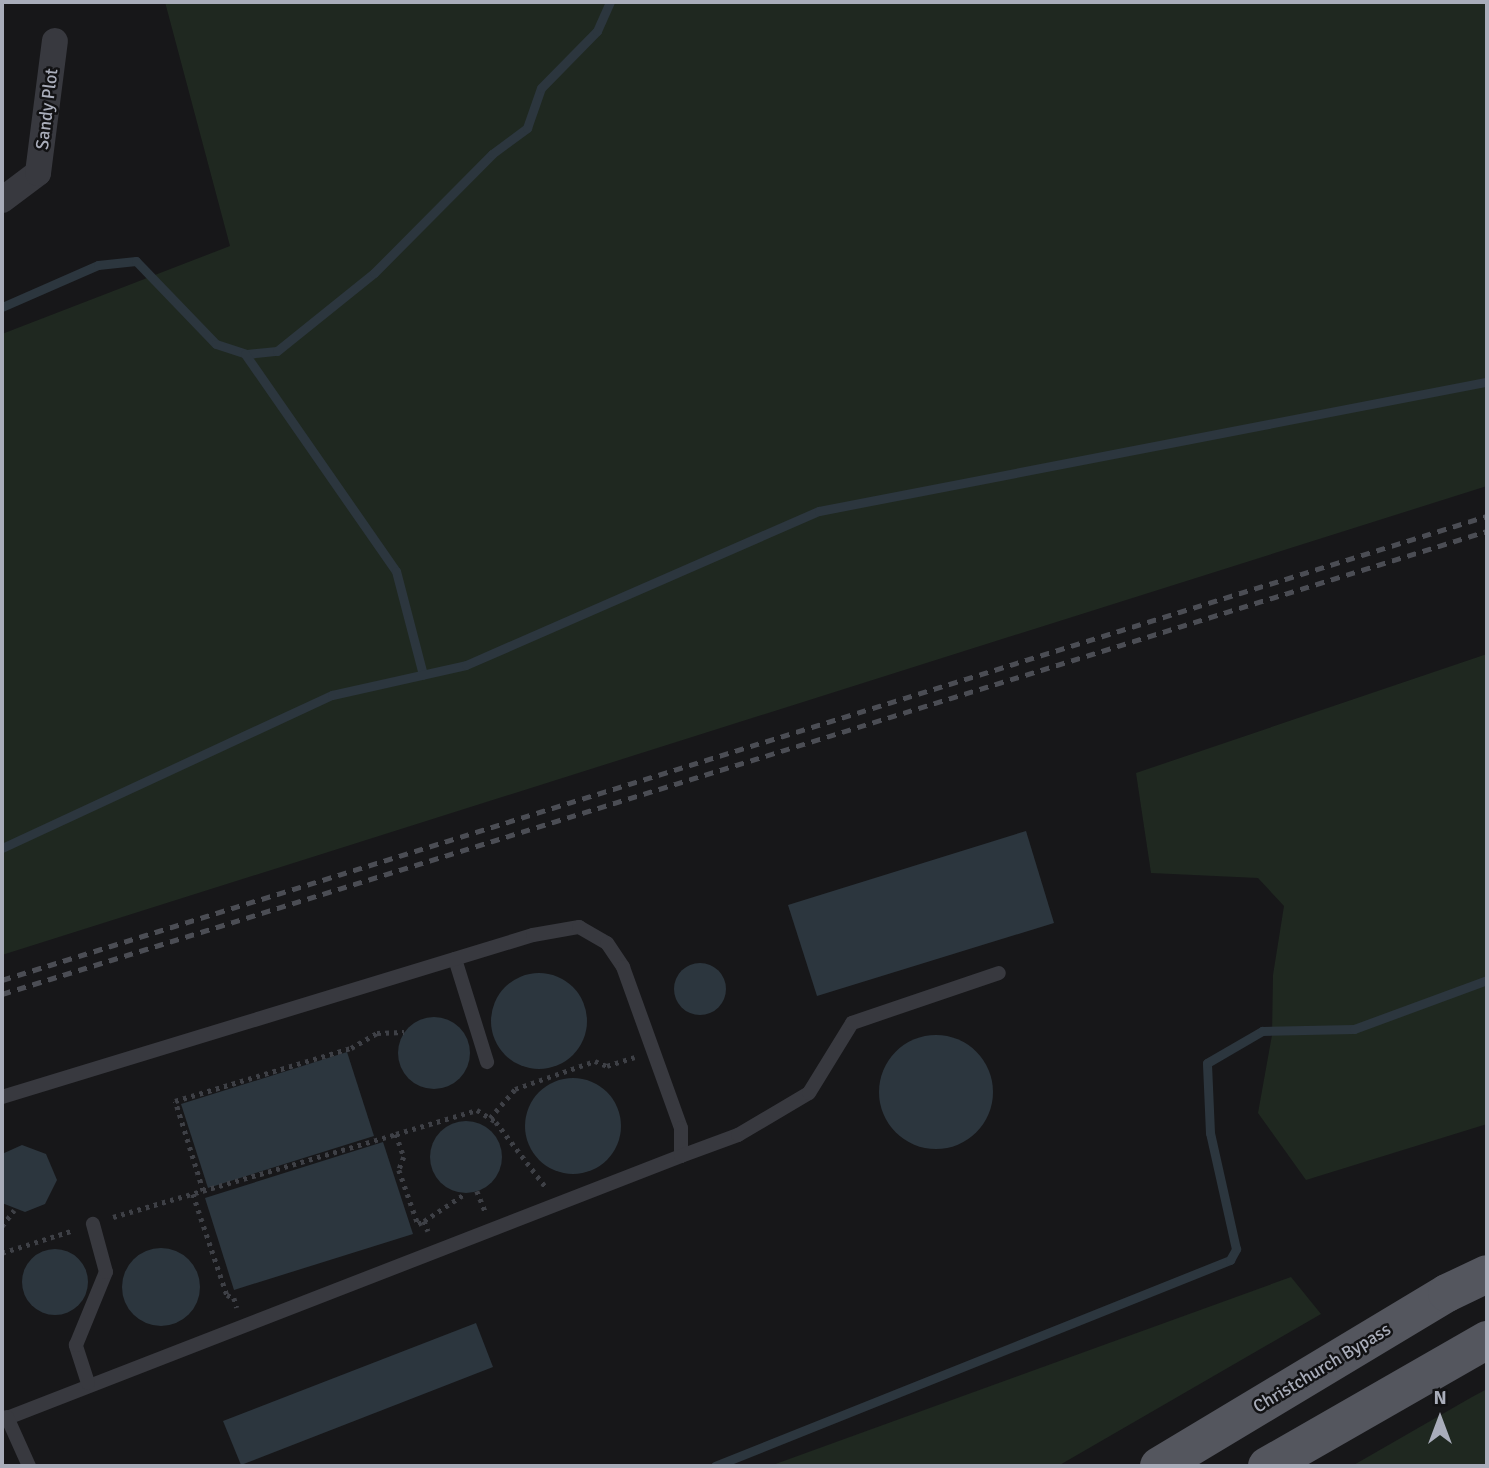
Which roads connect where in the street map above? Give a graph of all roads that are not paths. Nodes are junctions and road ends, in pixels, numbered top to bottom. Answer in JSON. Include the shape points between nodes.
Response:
{"nodes":[{"id":1,"x":55,"y":41,"type":"dead end"},
{"id":2,"x":2,"y":200,"type":"edge"},
{"id":3,"x":455,"y":959,"type":"junction"},
{"id":4,"x":999,"y":973,"type":"dead end"},
{"id":5,"x":487,"y":1062,"type":"dead end"},
{"id":6,"x":2,"y":1097,"type":"edge"},
{"id":7,"x":681,"y":1156,"type":"junction"},
{"id":8,"x":93,"y":1224,"type":"road end"},
{"id":9,"x":1487,"y":1274,"type":"edge"},
{"id":10,"x":1487,"y":1340,"type":"edge"},
{"id":11,"x":88,"y":1384,"type":"junction"},
{"id":12,"x":5,"y":1418,"type":"edge"},
{"id":13,"x":29,"y":1466,"type":"edge"},
{"id":14,"x":1159,"y":1466,"type":"edge"},
{"id":15,"x":1267,"y":1466,"type":"edge"}],
"edges":[{"from":1,"to":2,"type":"street","name":"Sandy Plot","via":[[38,173]]},
{"from":3,"to":5,"type":"lane"},
{"from":3,"to":6,"type":"lane"},
{"from":3,"to":7,"type":"lane","via":[[533,935],[579,927],[607,943],[623,967],[681,1128]]},
{"from":4,"to":7,"type":"lane","via":[[852,1023],[809,1093],[738,1135]]},
{"from":7,"to":11,"type":"lane"},
{"from":8,"to":11,"type":"lane","via":[[107,1272],[76,1345]]},
{"from":9,"to":14,"type":"main road","name":"Christchurch Bypass","via":[[1447,1293]]},
{"from":10,"to":15,"type":"main road"},
{"from":11,"to":12,"type":"lane"},
{"from":12,"to":13,"type":"lane"}]}
